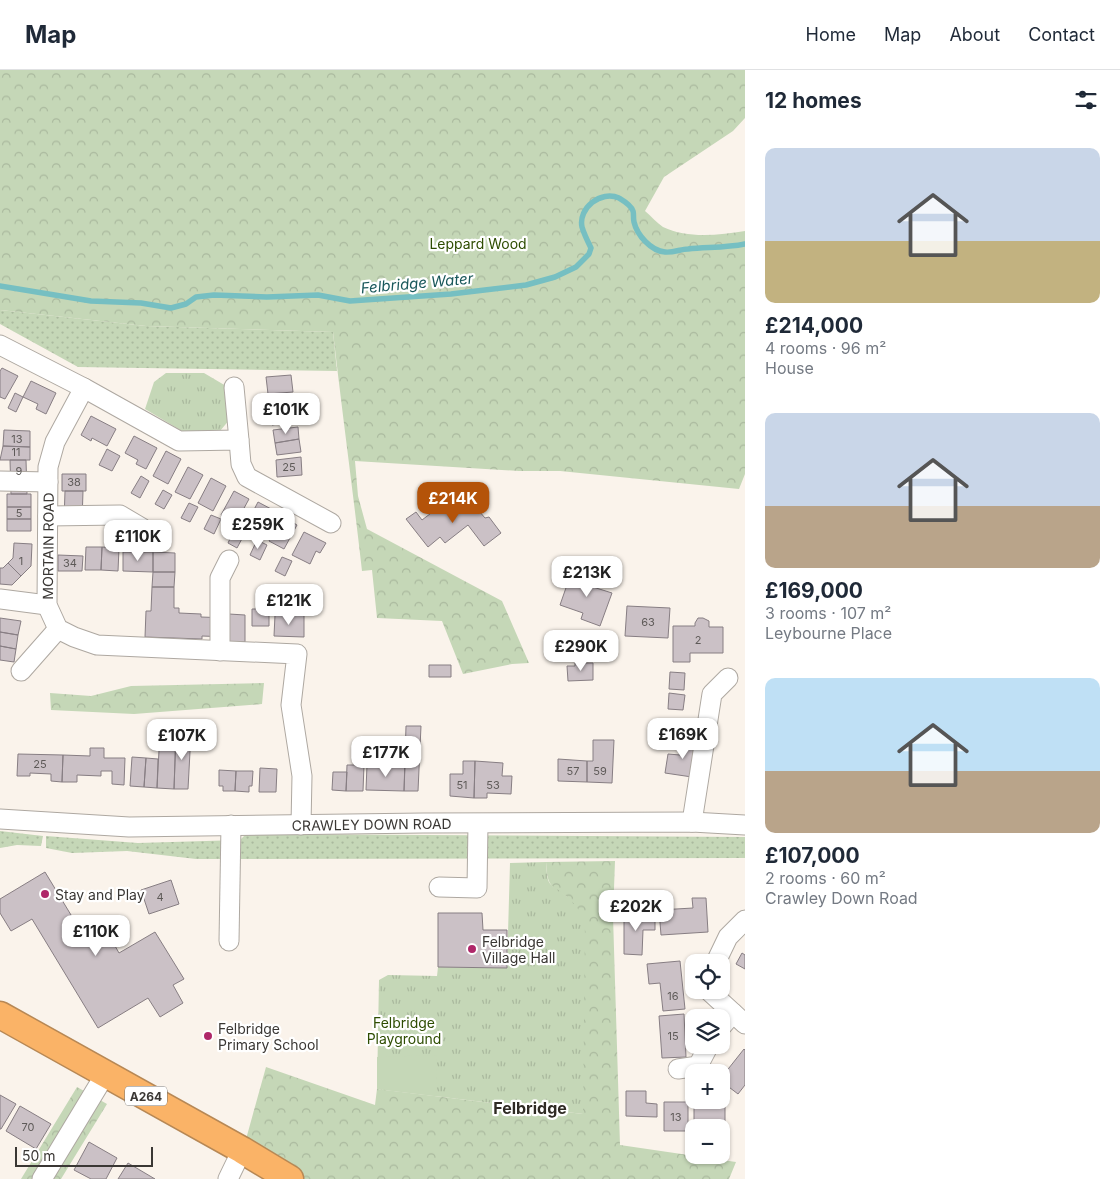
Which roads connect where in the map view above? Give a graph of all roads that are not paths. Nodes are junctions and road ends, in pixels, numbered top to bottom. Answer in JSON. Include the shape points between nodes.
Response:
{"nodes":[{"id":1,"x":0,"y":346,"type":"edge"},
{"id":2,"x":234,"y":387,"type":"dead end"},
{"id":3,"x":84,"y":388,"type":"junction"},
{"id":4,"x":239,"y":440,"type":"junction"},
{"id":5,"x":0,"y":481,"type":"edge"},
{"id":6,"x":48,"y":482,"type":"junction"},
{"id":7,"x":48,"y":516,"type":"junction"},
{"id":8,"x":332,"y":523,"type":"dead end"},
{"id":9,"x":142,"y":542,"type":"dead end"},
{"id":10,"x":229,"y":560,"type":"dead end"},
{"id":11,"x":0,"y":599,"type":"edge"},
{"id":12,"x":47,"y":605,"type":"junction"},
{"id":13,"x":58,"y":628,"type":"junction"},
{"id":14,"x":220,"y":651,"type":"junction"},
{"id":15,"x":21,"y":671,"type":"dead end"},
{"id":16,"x":728,"y":678,"type":"dead end"},
{"id":17,"x":0,"y":819,"type":"edge"},
{"id":18,"x":692,"y":822,"type":"junction"},
{"id":19,"x":478,"y":824,"type":"junction"},
{"id":20,"x":231,"y":825,"type":"junction"},
{"id":21,"x":301,"y":825,"type":"junction"},
{"id":22,"x":745,"y":825,"type":"edge"},
{"id":23,"x":439,"y":888,"type":"dead end"},
{"id":24,"x":745,"y":920,"type":"edge"},
{"id":25,"x":229,"y":941,"type":"dead end"},
{"id":26,"x":720,"y":954,"type":"edge"},
{"id":27,"x":715,"y":999,"type":"edge"},
{"id":28,"x":0,"y":1015,"type":"edge"},
{"id":29,"x":733,"y":1021,"type":"edge"},
{"id":30,"x":704,"y":1054,"type":"edge"},
{"id":31,"x":678,"y":1069,"type":"dead end"},
{"id":32,"x":106,"y":1073,"type":"junction"},
{"id":33,"x":242,"y":1150,"type":"junction"},
{"id":34,"x":42,"y":1179,"type":"edge"},
{"id":35,"x":228,"y":1179,"type":"edge"},
{"id":36,"x":290,"y":1179,"type":"edge"}],
"edges":[{"from":1,"to":3,"type":"street"},
{"from":2,"to":4,"type":"street"},
{"from":3,"to":4,"type":"street","via":[[179,441]]},
{"from":3,"to":6,"type":"street","name":"MORTAIN ROAD","via":[[55,442],[48,466]]},
{"from":4,"to":8,"type":"street","via":[[241,464],[247,477]]},
{"from":5,"to":6,"type":"street"},
{"from":6,"to":7,"type":"street","name":"MORTAIN ROAD"},
{"from":7,"to":9,"type":"street","via":[[120,515],[142,528]]},
{"from":7,"to":12,"type":"street","name":"MORTAIN ROAD"},
{"from":10,"to":14,"type":"street","via":[[220,578]]},
{"from":11,"to":12,"type":"street"},
{"from":12,"to":13,"type":"street","name":"MORTAIN ROAD"},
{"from":13,"to":14,"type":"street","via":[[97,645]]},
{"from":13,"to":15,"type":"street"},
{"from":14,"to":21,"type":"street","via":[[297,654],[291,705],[302,776]]},
{"from":16,"to":18,"type":"street","via":[[712,694]]},
{"from":17,"to":20,"type":"street","name":"CRAWLEY DOWN ROAD","via":[[130,827]]},
{"from":18,"to":19,"type":"street","name":"CRAWLEY DOWN ROAD"},
{"from":18,"to":22,"type":"street","name":"CRAWLEY DOWN ROAD"},
{"from":19,"to":21,"type":"street","name":"CRAWLEY DOWN ROAD"},
{"from":19,"to":23,"type":"street","via":[[477,888]]},
{"from":20,"to":21,"type":"street","name":"CRAWLEY DOWN ROAD"},
{"from":20,"to":25,"type":"street"},
{"from":24,"to":26,"type":"street","via":[[728,937]]},
{"from":27,"to":29,"type":"street"},
{"from":28,"to":32,"type":"highway","number":"A264"},
{"from":30,"to":31,"type":"street","via":[[698,1066]]},
{"from":32,"to":33,"type":"highway","number":"A264"},
{"from":32,"to":34,"type":"street"},
{"from":33,"to":35,"type":"street"},
{"from":33,"to":36,"type":"highway","number":"A264"}]}
